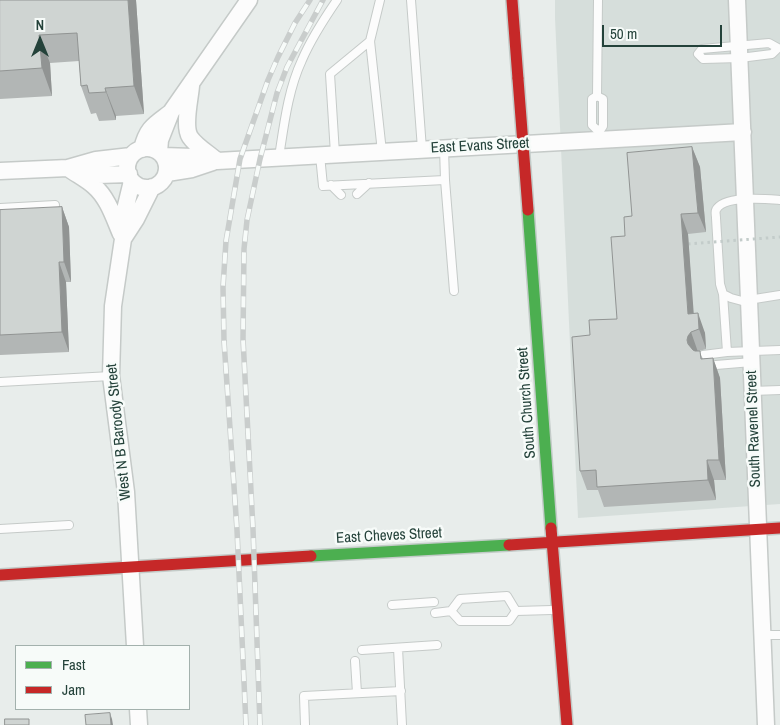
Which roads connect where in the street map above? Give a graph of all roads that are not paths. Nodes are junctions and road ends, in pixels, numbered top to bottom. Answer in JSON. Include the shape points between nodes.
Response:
{"nodes":[{"id":1,"x":249,"y":0,"type":"edge"},
{"id":2,"x":336,"y":0,"type":"edge"},
{"id":3,"x":380,"y":0,"type":"edge"},
{"id":4,"x":411,"y":0,"type":"edge"},
{"id":5,"x":512,"y":0,"type":"edge"},
{"id":6,"x":598,"y":0,"type":"edge"},
{"id":7,"x":738,"y":0,"type":"edge"},
{"id":8,"x":370,"y":41,"type":"junction"},
{"id":9,"x":192,"y":84,"type":"junction"},
{"id":10,"x":597,"y":96,"type":"junction"},
{"id":11,"x":171,"y":112,"type":"junction"},
{"id":12,"x":743,"y":132,"type":"junction"},
{"id":13,"x":599,"y":136,"type":"junction"},
{"id":14,"x":444,"y":148,"type":"junction"},
{"id":15,"x":422,"y":150,"type":"junction"},
{"id":16,"x":382,"y":152,"type":"junction"},
{"id":17,"x":137,"y":153,"type":"junction"},
{"id":18,"x":161,"y":154,"type":"junction"},
{"id":19,"x":327,"y":155,"type":"junction"},
{"id":20,"x":279,"y":157,"type":"junction"},
{"id":21,"x":217,"y":161,"type":"junction"},
{"id":22,"x":68,"y":168,"type":"junction"},
{"id":23,"x":0,"y":171,"type":"edge"},
{"id":24,"x":167,"y":173,"type":"junction"},
{"id":25,"x":130,"y":178,"type":"junction"},
{"id":26,"x":445,"y":180,"type":"junction"},
{"id":27,"x":369,"y":183,"type":"junction"},
{"id":28,"x":331,"y":185,"type":"junction"},
{"id":29,"x":152,"y":187,"type":"junction"},
{"id":30,"x":357,"y":194,"type":"dead end"},
{"id":31,"x":341,"y":195,"type":"dead end"},
{"id":32,"x":746,"y":200,"type":"junction"},
{"id":33,"x":780,"y":200,"type":"edge"},
{"id":34,"x":55,"y":205,"type":"edge"},
{"id":35,"x":0,"y":208,"type":"edge"},
{"id":36,"x":123,"y":239,"type":"junction"},
{"id":37,"x":454,"y":291,"type":"dead end"},
{"id":38,"x":723,"y":294,"type":"junction"},
{"id":39,"x":780,"y":295,"type":"edge"},
{"id":40,"x":749,"y":301,"type":"junction"},
{"id":41,"x":780,"y":350,"type":"edge"},
{"id":42,"x":727,"y":352,"type":"junction"},
{"id":43,"x":751,"y":357,"type":"junction"},
{"id":44,"x":111,"y":376,"type":"junction"},
{"id":45,"x":0,"y":382,"type":"edge"},
{"id":46,"x":780,"y":390,"type":"edge"},
{"id":47,"x":752,"y":391,"type":"junction"},
{"id":48,"x":69,"y":526,"type":"dead end"},
{"id":49,"x":780,"y":528,"type":"edge"},
{"id":50,"x":0,"y":529,"type":"edge"},
{"id":51,"x":758,"y":529,"type":"junction"},
{"id":52,"x":552,"y":543,"type":"junction"},
{"id":53,"x":131,"y":567,"type":"junction"},
{"id":54,"x":0,"y":575,"type":"edge"},
{"id":55,"x":434,"y":602,"type":"dead end"},
{"id":56,"x":392,"y":605,"type":"dead end"},
{"id":57,"x":558,"y":610,"type":"junction"},
{"id":58,"x":451,"y":611,"type":"junction"},
{"id":59,"x":516,"y":611,"type":"junction"},
{"id":60,"x":435,"y":613,"type":"dead end"},
{"id":61,"x":780,"y":634,"type":"edge"},
{"id":62,"x":762,"y":635,"type":"junction"},
{"id":63,"x":135,"y":645,"type":"edge"},
{"id":64,"x":437,"y":646,"type":"dead end"},
{"id":65,"x":398,"y":648,"type":"junction"},
{"id":66,"x":362,"y":650,"type":"dead end"},
{"id":67,"x":355,"y":661,"type":"dead end"},
{"id":68,"x":401,"y":691,"type":"junction"},
{"id":69,"x":357,"y":693,"type":"junction"},
{"id":70,"x":138,"y":710,"type":"edge"},
{"id":71,"x":139,"y":725,"type":"edge"},
{"id":72,"x":305,"y":725,"type":"edge"},
{"id":73,"x":402,"y":725,"type":"edge"},
{"id":74,"x":567,"y":725,"type":"edge"},
{"id":75,"x":766,"y":725,"type":"edge"}],
"edges":[{"from":1,"to":9,"type":"street"},
{"from":2,"to":20,"type":"lane","via":[[294,79]]},
{"from":3,"to":8,"type":"lane"},
{"from":4,"to":15,"type":"lane"},
{"from":5,"to":52,"type":"main road","name":"South Church Street","bridge":true},
{"from":6,"to":10,"type":"lane"},
{"from":7,"to":12,"type":"street","name":"South Ravenel Street"},
{"from":8,"to":16,"type":"lane"},
{"from":8,"to":19,"type":"lane","via":[[330,74]]},
{"from":9,"to":11,"type":"street"},
{"from":9,"to":21,"type":"street","via":[[187,129],[194,142]]},
{"from":10,"to":13,"type":"lane","via":[[603,99],[603,126]]},
{"from":10,"to":13,"type":"lane","via":[[592,99],[592,125]]},
{"from":11,"to":17,"type":"street","via":[[151,128]]},
{"from":11,"to":18,"type":"street","via":[[160,140]]},
{"from":12,"to":13,"type":"street","name":"East Evans Street"},
{"from":12,"to":32,"type":"street","name":"South Ravenel Street"},
{"from":13,"to":14,"type":"street","name":"East Evans Street"},
{"from":14,"to":15,"type":"street","name":"East Evans Street"},
{"from":14,"to":26,"type":"lane"},
{"from":15,"to":16,"type":"street","name":"East Evans Street"},
{"from":16,"to":19,"type":"street","name":"East Evans Street"},
{"from":17,"to":18,"type":"street","via":[[148,148]]},
{"from":17,"to":22,"type":"street"},
{"from":17,"to":25,"type":"street","via":[[128,165]]},
{"from":18,"to":21,"type":"street","name":"East Evans Street"},
{"from":18,"to":24,"type":"street","via":[[166,161]]},
{"from":19,"to":20,"type":"street","name":"East Evans Street"},
{"from":19,"to":28,"type":"lane","via":[[323,186]]},
{"from":20,"to":21,"type":"street","name":"East Evans Street"},
{"from":21,"to":24,"type":"street","name":"East Evans Street"},
{"from":22,"to":23,"type":"street"},
{"from":22,"to":25,"type":"street"},
{"from":22,"to":36,"type":"street","via":[[94,186],[103,197]]},
{"from":24,"to":29,"type":"street","via":[[162,182]]},
{"from":25,"to":29,"type":"street","via":[[142,187]]},
{"from":25,"to":36,"type":"street","name":"West N B Baroody Street"},
{"from":26,"to":27,"type":"lane"},
{"from":26,"to":37,"type":"lane"},
{"from":27,"to":28,"type":"lane"},
{"from":27,"to":30,"type":"lane"},
{"from":28,"to":31,"type":"lane"},
{"from":29,"to":36,"type":"street","name":"West N B Baroody Street"},
{"from":32,"to":33,"type":"lane"},
{"from":32,"to":38,"type":"lane","via":[[722,204],[716,210]]},
{"from":32,"to":40,"type":"street","name":"South Ravenel Street"},
{"from":34,"to":35,"type":"lane"},
{"from":36,"to":44,"type":"street","name":"West N B Baroody Street","via":[[113,306]]},
{"from":38,"to":40,"type":"lane"},
{"from":38,"to":42,"type":"lane"},
{"from":39,"to":40,"type":"lane"},
{"from":40,"to":43,"type":"street","name":"South Ravenel Street"},
{"from":41,"to":43,"type":"lane"},
{"from":42,"to":43,"type":"lane"},
{"from":42,"to":43,"type":"lane","via":[[703,354],[700,360],[704,366]]},
{"from":43,"to":47,"type":"street","name":"South Ravenel Street"},
{"from":44,"to":45,"type":"lane"},
{"from":44,"to":53,"type":"street","name":"West N B Baroody Street","via":[[126,492]]},
{"from":46,"to":47,"type":"lane"},
{"from":47,"to":51,"type":"street","name":"South Ravenel Street"},
{"from":48,"to":50,"type":"lane"},
{"from":49,"to":51,"type":"main road","name":"East Cheves Street"},
{"from":51,"to":52,"type":"main road","name":"East Cheves Street"},
{"from":51,"to":62,"type":"street","name":"South Ravenel Street"},
{"from":52,"to":53,"type":"main road","name":"East Cheves Street"},
{"from":52,"to":57,"type":"main road","name":"South Church Street"},
{"from":53,"to":54,"type":"main road","name":"East Cheves Street"},
{"from":53,"to":63,"type":"street","name":"West N B Baroody Street"},
{"from":55,"to":56,"type":"lane"},
{"from":57,"to":59,"type":"lane"},
{"from":57,"to":74,"type":"main road","name":"South Church Street"},
{"from":58,"to":59,"type":"lane","via":[[460,621],[509,621]]},
{"from":58,"to":59,"type":"lane","via":[[460,599],[508,596]]},
{"from":58,"to":60,"type":"lane"},
{"from":61,"to":62,"type":"lane"},
{"from":62,"to":75,"type":"street","name":"South Ravenel Street"},
{"from":64,"to":65,"type":"lane"},
{"from":65,"to":66,"type":"lane"},
{"from":65,"to":68,"type":"lane"},
{"from":67,"to":69,"type":"lane"},
{"from":68,"to":69,"type":"lane"},
{"from":68,"to":73,"type":"lane"},
{"from":69,"to":72,"type":"lane","via":[[304,696]]},
{"from":70,"to":71,"type":"street"}]}
